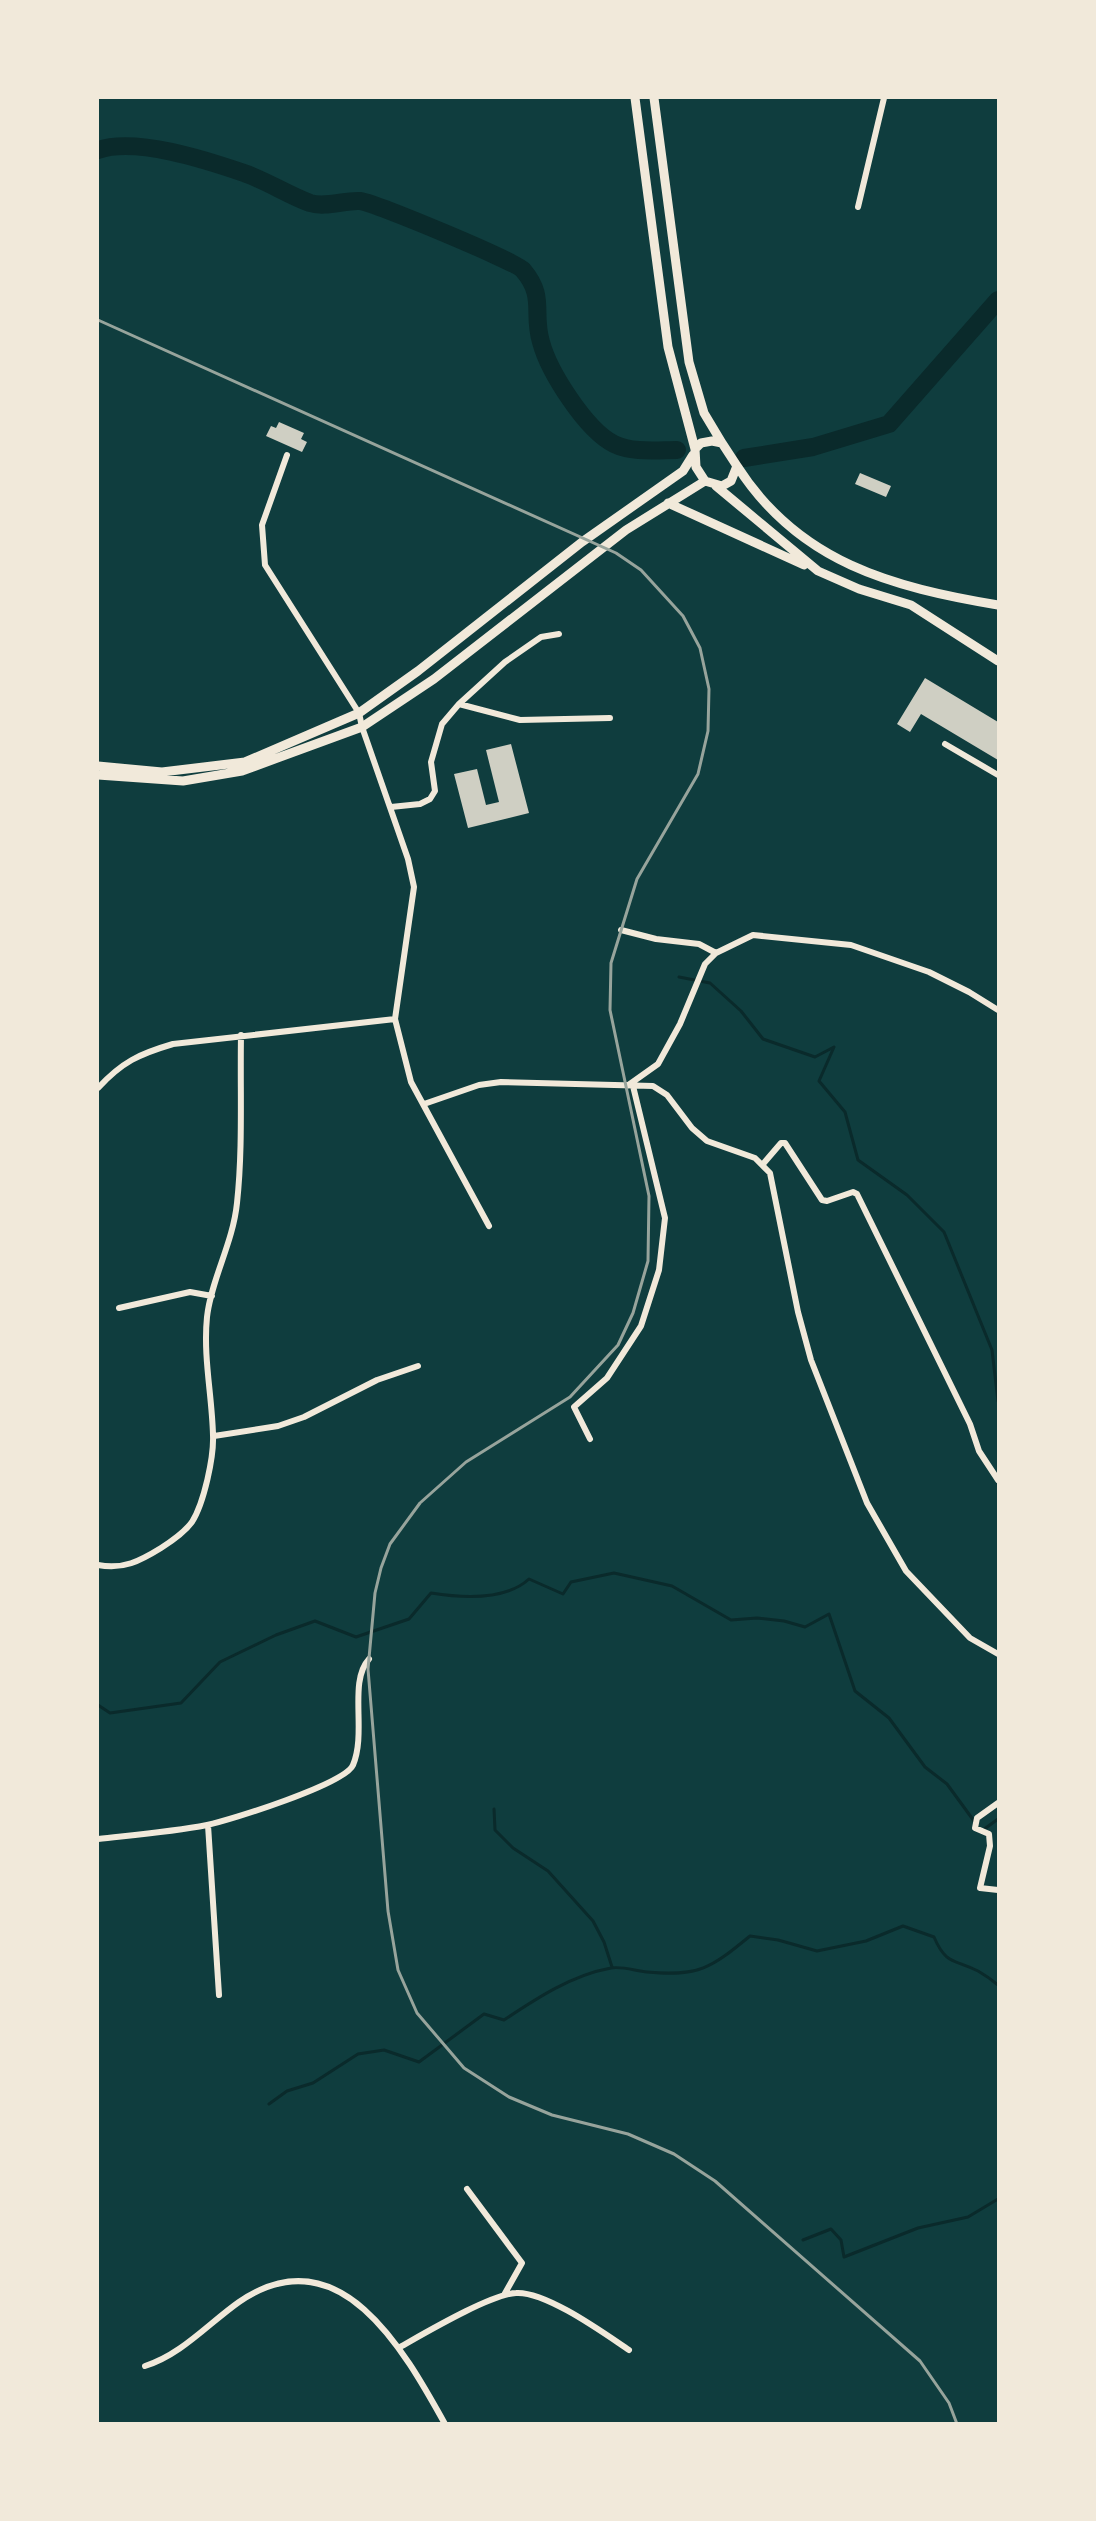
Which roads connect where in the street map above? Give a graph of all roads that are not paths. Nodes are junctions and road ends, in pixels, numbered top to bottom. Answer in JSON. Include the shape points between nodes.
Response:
{"nodes":[{"id":1,"x":635,"y":98,"type":"edge"},
{"id":2,"x":654,"y":98,"type":"edge"},
{"id":3,"x":884,"y":98,"type":"edge"},
{"id":4,"x":858,"y":207,"type":"dead end"},
{"id":5,"x":722,"y":443,"type":"junction"},
{"id":6,"x":694,"y":452,"type":"junction"},
{"id":7,"x":287,"y":454,"type":"dead end"},
{"id":8,"x":736,"y":466,"type":"junction"},
{"id":9,"x":705,"y":482,"type":"junction"},
{"id":10,"x":717,"y":486,"type":"junction"},
{"id":11,"x":668,"y":503,"type":"junction"},
{"id":12,"x":818,"y":571,"type":"junction"},
{"id":13,"x":999,"y":605,"type":"edge"},
{"id":14,"x":559,"y":634,"type":"dead end"},
{"id":15,"x":999,"y":661,"type":"edge"},
{"id":16,"x":459,"y":704,"type":"junction"},
{"id":17,"x":359,"y":713,"type":"junction"},
{"id":18,"x":610,"y":718,"type":"dead end"},
{"id":19,"x":362,"y":728,"type":"junction"},
{"id":20,"x":945,"y":744,"type":"dead end"},
{"id":21,"x":98,"y":766,"type":"edge"},
{"id":22,"x":98,"y":775,"type":"edge"},
{"id":23,"x":999,"y":775,"type":"edge"},
{"id":24,"x":392,"y":807,"type":"junction"},
{"id":25,"x":621,"y":930,"type":"dead end"},
{"id":26,"x":716,"y":953,"type":"junction"},
{"id":27,"x":999,"y":1010,"type":"edge"},
{"id":28,"x":395,"y":1019,"type":"junction"},
{"id":29,"x":241,"y":1035,"type":"junction"},
{"id":30,"x":630,"y":1086,"type":"junction"},
{"id":31,"x":98,"y":1088,"type":"edge"},
{"id":32,"x":424,"y":1104,"type":"junction"},
{"id":33,"x":763,"y":1164,"type":"junction"},
{"id":34,"x":489,"y":1226,"type":"dead end"},
{"id":35,"x":212,"y":1296,"type":"junction"},
{"id":36,"x":119,"y":1308,"type":"dead end"},
{"id":37,"x":418,"y":1366,"type":"dead end"},
{"id":38,"x":214,"y":1436,"type":"junction"},
{"id":39,"x":590,"y":1438,"type":"dead end"},
{"id":40,"x":999,"y":1480,"type":"edge"},
{"id":41,"x":98,"y":1565,"type":"edge"},
{"id":42,"x":999,"y":1654,"type":"edge"},
{"id":43,"x":369,"y":1659,"type":"dead end"},
{"id":44,"x":999,"y":1803,"type":"edge"},
{"id":45,"x":207,"y":1825,"type":"junction"},
{"id":46,"x":98,"y":1839,"type":"edge"},
{"id":47,"x":999,"y":1890,"type":"edge"},
{"id":48,"x":219,"y":1995,"type":"dead end"},
{"id":49,"x":467,"y":2189,"type":"dead end"},
{"id":50,"x":504,"y":2295,"type":"junction"},
{"id":51,"x":400,"y":2347,"type":"junction"},
{"id":52,"x":629,"y":2350,"type":"dead end"},
{"id":53,"x":145,"y":2366,"type":"dead end"},
{"id":54,"x":445,"y":2424,"type":"edge"}],
"edges":[{"from":1,"to":6,"type":"highway","via":[[668,347]]},
{"from":2,"to":5,"type":"highway","via":[[689,362],[704,412]]},
{"from":3,"to":4,"type":"street"},
{"from":5,"to":6,"type":"highway","via":[[706,441]]},
{"from":5,"to":8,"type":"highway"},
{"from":6,"to":9,"type":"highway","via":[[696,467]]},
{"from":6,"to":17,"type":"highway","via":[[682,471],[582,542]]},
{"from":7,"to":17,"type":"street","via":[[262,525],[265,565]]},
{"from":8,"to":10,"type":"highway","via":[[731,481]]},
{"from":8,"to":13,"type":"highway","via":[[790,526],[840,560],[913,588]]},
{"from":9,"to":10,"type":"highway"},
{"from":9,"to":11,"type":"highway"},
{"from":10,"to":12,"type":"highway"},
{"from":11,"to":12,"type":"highway"},
{"from":11,"to":19,"type":"highway","via":[[626,530],[434,679]]},
{"from":12,"to":15,"type":"highway","via":[[910,605]]},
{"from":14,"to":16,"type":"street","via":[[541,637]]},
{"from":16,"to":18,"type":"street","via":[[520,720]]},
{"from":16,"to":24,"type":"street","via":[[442,724],[431,762],[435,791],[430,799]]},
{"from":17,"to":19,"type":"street"},
{"from":17,"to":21,"type":"highway","via":[[245,762],[162,772]]},
{"from":19,"to":22,"type":"highway","via":[[242,771],[183,781]]},
{"from":19,"to":24,"type":"street"},
{"from":20,"to":23,"type":"street"},
{"from":24,"to":28,"type":"street","via":[[414,887]]},
{"from":25,"to":26,"type":"street","via":[[699,944]]},
{"from":26,"to":27,"type":"street","via":[[753,935],[851,945],[929,972]]},
{"from":26,"to":30,"type":"street","via":[[705,964],[658,1064]]},
{"from":28,"to":29,"type":"street"},
{"from":28,"to":32,"type":"street","via":[[411,1082]]},
{"from":29,"to":31,"type":"street","via":[[173,1044],[140,1054],[116,1068]]},
{"from":29,"to":35,"type":"street","via":[[237,1203],[230,1243]]},
{"from":30,"to":32,"type":"street","via":[[501,1082],[479,1085]]},
{"from":30,"to":33,"type":"street","via":[[661,1090],[707,1141]]},
{"from":30,"to":39,"type":"street","via":[[665,1218],[659,1270],[641,1326],[608,1378],[574,1407]]},
{"from":32,"to":34,"type":"street"},
{"from":33,"to":40,"type":"street","via":[[785,1143],[822,1200],[857,1194],[980,1451]]},
{"from":33,"to":42,"type":"street","via":[[776,1191],[790,1276],[811,1360],[867,1503],[906,1571],[970,1638]]},
{"from":35,"to":36,"type":"street","via":[[190,1292]]},
{"from":35,"to":38,"type":"street","via":[[205,1337]]},
{"from":37,"to":38,"type":"street","via":[[377,1380],[278,1426]]},
{"from":38,"to":41,"type":"street","via":[[206,1484],[192,1522],[176,1539],[136,1564]]},
{"from":43,"to":45,"type":"street","via":[[362,1666],[358,1691],[360,1741],[352,1767],[338,1779]]},
{"from":44,"to":47,"type":"street","via":[[977,1818],[975,1828],[989,1834],[980,1888]]},
{"from":45,"to":46,"type":"street"},
{"from":45,"to":48,"type":"street"},
{"from":49,"to":50,"type":"street","via":[[522,2263]]},
{"from":50,"to":51,"type":"street"},
{"from":50,"to":52,"type":"street","via":[[518,2292],[535,2296],[582,2318]]},
{"from":51,"to":53,"type":"street","via":[[373,2316],[339,2293],[291,2281],[268,2285],[161,2360]]},
{"from":51,"to":54,"type":"street"}]}
